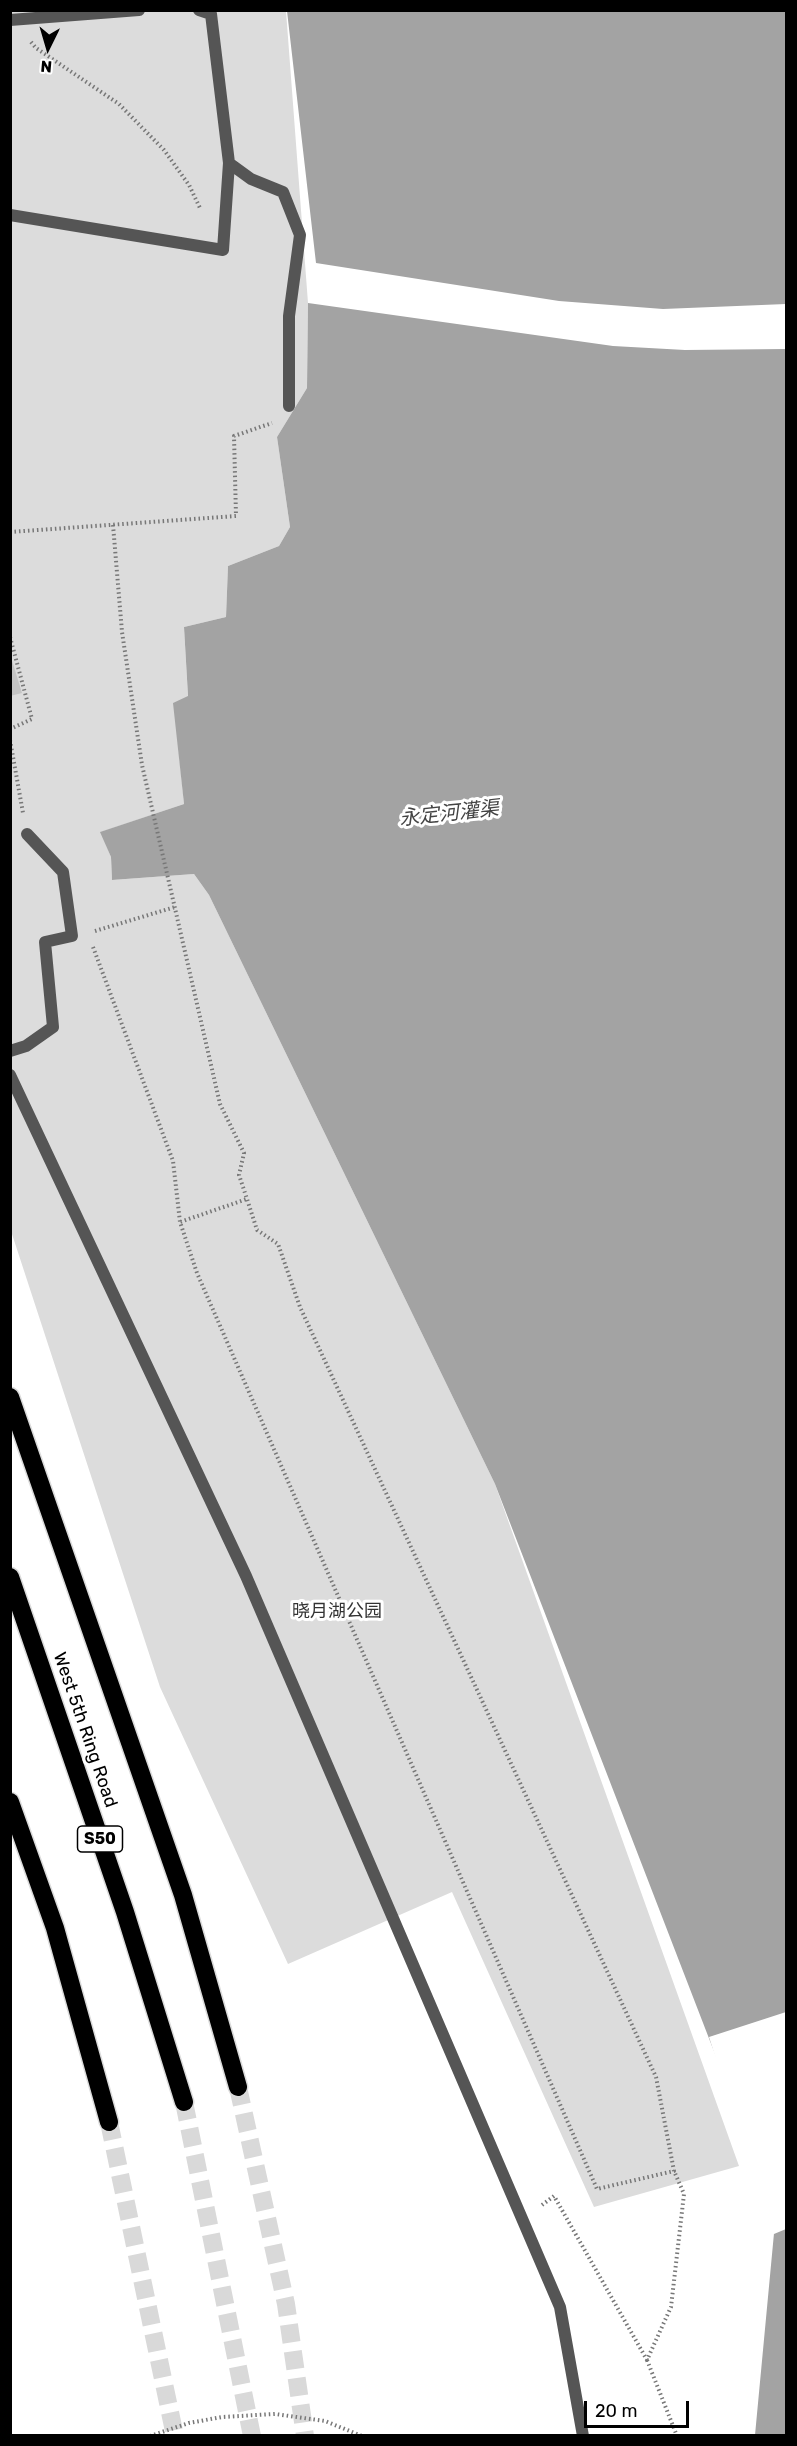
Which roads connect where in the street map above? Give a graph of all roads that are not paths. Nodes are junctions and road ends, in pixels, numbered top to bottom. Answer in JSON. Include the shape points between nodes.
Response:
{"nodes":[{"id":1,"x":139,"y":10,"type":"edge"},
{"id":2,"x":199,"y":10,"type":"edge"},
{"id":3,"x":12,"y":20,"type":"edge"},
{"id":4,"x":229,"y":163,"type":"junction"},
{"id":5,"x":10,"y":215,"type":"edge"},
{"id":6,"x":289,"y":406,"type":"road end"},
{"id":7,"x":27,"y":834,"type":"road end"},
{"id":8,"x":10,"y":1051,"type":"edge"},
{"id":9,"x":10,"y":1075,"type":"edge"},
{"id":10,"x":10,"y":1397,"type":"edge"},
{"id":11,"x":10,"y":1577,"type":"edge"},
{"id":12,"x":10,"y":1802,"type":"edge"},
{"id":13,"x":238,"y":2087,"type":"tunnel mouth"},
{"id":14,"x":184,"y":2102,"type":"tunnel mouth"},
{"id":15,"x":109,"y":2122,"type":"tunnel mouth"},
{"id":16,"x":583,"y":2436,"type":"edge"}],
"edges":[{"from":1,"to":3,"type":"street"},
{"from":2,"to":4,"type":"street","via":[[211,14]]},
{"from":4,"to":5,"type":"street","via":[[223,250]]},
{"from":4,"to":6,"type":"street","via":[[251,179],[283,192],[300,235],[289,316]]},
{"from":7,"to":8,"type":"street","via":[[63,872],[72,936],[45,942],[53,1027],[26,1046]]},
{"from":9,"to":16,"type":"street","via":[[246,1576],[560,2307]]},
{"from":10,"to":13,"type":"highway","via":[[183,1895]]},
{"from":11,"to":14,"type":"highway","name":"West 5th Ring Road","number":"S50","via":[[125,1912]]},
{"from":12,"to":15,"type":"highway","via":[[55,1928]]}]}
